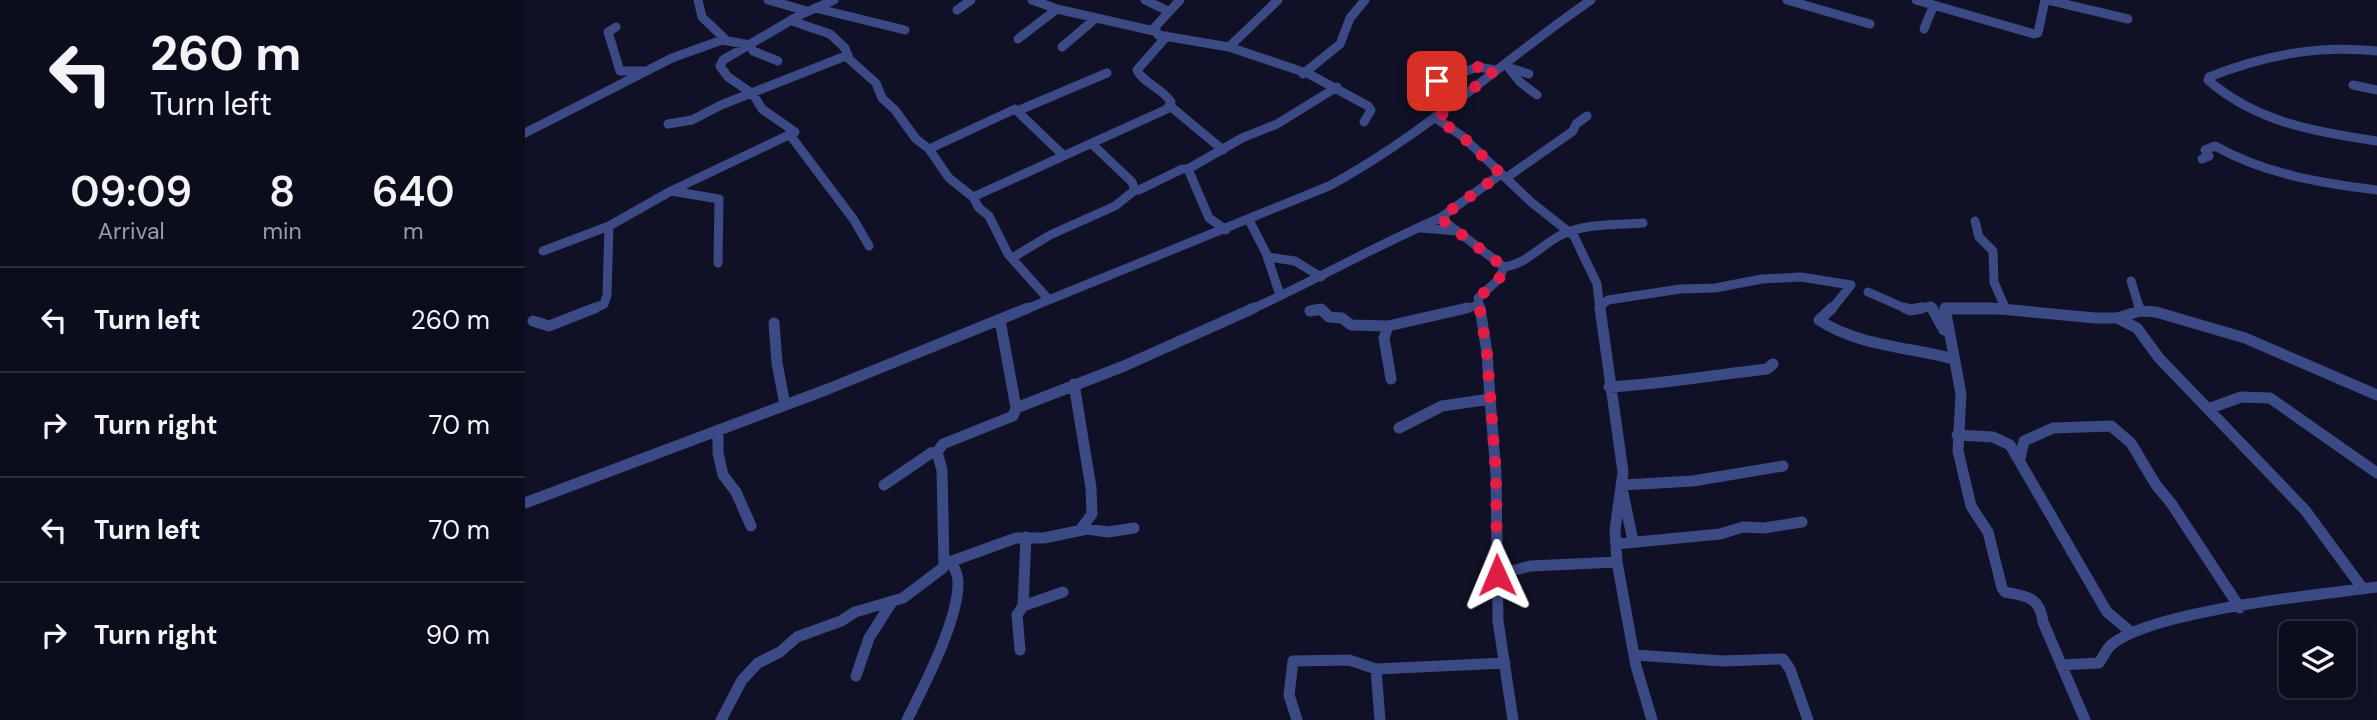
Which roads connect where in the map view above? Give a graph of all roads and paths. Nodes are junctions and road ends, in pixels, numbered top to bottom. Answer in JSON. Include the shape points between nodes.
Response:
{"nodes":[{"id":1,"x":698,"y":0,"type":"edge"},
{"id":2,"x":768,"y":0,"type":"edge"},
{"id":3,"x":842,"y":0,"type":"edge"},
{"id":4,"x":971,"y":0,"type":"edge"},
{"id":5,"x":1032,"y":0,"type":"edge"},
{"id":6,"x":1145,"y":0,"type":"edge"},
{"id":7,"x":1180,"y":0,"type":"edge"},
{"id":8,"x":1278,"y":0,"type":"edge"},
{"id":9,"x":1365,"y":0,"type":"edge"},
{"id":10,"x":1591,"y":0,"type":"edge"},
{"id":11,"x":1787,"y":0,"type":"edge"},
{"id":12,"x":1916,"y":0,"type":"edge"},
{"id":13,"x":2046,"y":0,"type":"edge"},
{"id":14,"x":830,"y":1,"type":"edge"},
{"id":15,"x":1933,"y":6,"type":"junction"},
{"id":16,"x":1057,"y":9,"type":"junction"},
{"id":17,"x":811,"y":10,"type":"junction"},
{"id":18,"x":957,"y":10,"type":"dead end"},
{"id":19,"x":1168,"y":11,"type":"junction"},
{"id":20,"x":1096,"y":18,"type":"junction"},
{"id":21,"x":2128,"y":19,"type":"dead end"},
{"id":22,"x":792,"y":21,"type":"junction"},
{"id":23,"x":1870,"y":24,"type":"dead end"},
{"id":24,"x":616,"y":27,"type":"dead end"},
{"id":25,"x":1924,"y":29,"type":"dead end"},
{"id":26,"x":905,"y":30,"type":"dead end"},
{"id":27,"x":1154,"y":31,"type":"junction"},
{"id":28,"x":1167,"y":36,"type":"junction"},
{"id":29,"x":1018,"y":39,"type":"dead end"},
{"id":30,"x":726,"y":40,"type":"junction"},
{"id":31,"x":750,"y":45,"type":"junction"},
{"id":32,"x":1062,"y":47,"type":"dead end"},
{"id":33,"x":1229,"y":47,"type":"junction"},
{"id":34,"x":2377,"y":51,"type":"edge"},
{"id":35,"x":848,"y":55,"type":"junction"},
{"id":36,"x":778,"y":61,"type":"dead end"},
{"id":37,"x":1501,"y":67,"type":"junction"},
{"id":38,"x":646,"y":71,"type":"junction"},
{"id":39,"x":1107,"y":73,"type":"dead end"},
{"id":40,"x":1303,"y":74,"type":"junction"},
{"id":41,"x":1529,"y":74,"type":"dead end"},
{"id":42,"x":1437,"y":81,"type":"dead end"},
{"id":43,"x":2353,"y":85,"type":"dead end"},
{"id":44,"x":1337,"y":87,"type":"junction"},
{"id":45,"x":2377,"y":90,"type":"edge"},
{"id":46,"x":753,"y":94,"type":"junction"},
{"id":47,"x":1537,"y":95,"type":"dead end"},
{"id":48,"x":1170,"y":106,"type":"junction"},
{"id":49,"x":1017,"y":110,"type":"junction"},
{"id":50,"x":1587,"y":116,"type":"dead end"},
{"id":51,"x":1437,"y":119,"type":"junction"},
{"id":52,"x":1364,"y":122,"type":"dead end"},
{"id":53,"x":668,"y":124,"type":"dead end"},
{"id":54,"x":525,"y":133,"type":"edge"},
{"id":55,"x":790,"y":135,"type":"junction"},
{"id":56,"x":2377,"y":141,"type":"edge"},
{"id":57,"x":1092,"y":144,"type":"junction"},
{"id":58,"x":929,"y":149,"type":"junction"},
{"id":59,"x":1223,"y":150,"type":"junction"},
{"id":60,"x":1063,"y":155,"type":"junction"},
{"id":61,"x":2202,"y":159,"type":"dead end"},
{"id":62,"x":1188,"y":169,"type":"junction"},
{"id":63,"x":1503,"y":176,"type":"junction"},
{"id":64,"x":1135,"y":190,"type":"junction"},
{"id":65,"x":2377,"y":190,"type":"edge"},
{"id":66,"x":671,"y":191,"type":"junction"},
{"id":67,"x":973,"y":197,"type":"junction"},
{"id":68,"x":1440,"y":218,"type":"junction"},
{"id":69,"x":1249,"y":220,"type":"junction"},
{"id":70,"x":1975,"y":221,"type":"dead end"},
{"id":71,"x":1643,"y":223,"type":"dead end"},
{"id":72,"x":609,"y":226,"type":"junction"},
{"id":73,"x":1421,"y":228,"type":"junction"},
{"id":74,"x":1226,"y":230,"type":"junction"},
{"id":75,"x":1457,"y":231,"type":"junction"},
{"id":76,"x":1567,"y":232,"type":"junction"},
{"id":77,"x":869,"y":246,"type":"dead end"},
{"id":78,"x":543,"y":251,"type":"dead end"},
{"id":79,"x":1268,"y":257,"type":"junction"},
{"id":80,"x":1012,"y":258,"type":"junction"},
{"id":81,"x":718,"y":263,"type":"dead end"},
{"id":82,"x":1504,"y":267,"type":"junction"},
{"id":83,"x":1321,"y":277,"type":"junction"},
{"id":84,"x":2131,"y":281,"type":"dead end"},
{"id":85,"x":1868,"y":292,"type":"dead end"},
{"id":86,"x":1280,"y":295,"type":"junction"},
{"id":87,"x":1049,"y":300,"type":"junction"},
{"id":88,"x":1604,"y":304,"type":"junction"},
{"id":89,"x":1479,"y":305,"type":"junction"},
{"id":90,"x":2006,"y":310,"type":"junction"},
{"id":91,"x":1310,"y":311,"type":"dead end"},
{"id":92,"x":2134,"y":317,"type":"junction"},
{"id":93,"x":1000,"y":320,"type":"junction"},
{"id":94,"x":533,"y":321,"type":"dead end"},
{"id":95,"x":774,"y":323,"type":"dead end"},
{"id":96,"x":1388,"y":326,"type":"junction"},
{"id":97,"x":1949,"y":355,"type":"junction"},
{"id":98,"x":1773,"y":363,"type":"dead end"},
{"id":99,"x":1391,"y":379,"type":"dead end"},
{"id":100,"x":1074,"y":384,"type":"junction"},
{"id":101,"x":1609,"y":387,"type":"junction"},
{"id":102,"x":2377,"y":395,"type":"edge"},
{"id":103,"x":1490,"y":399,"type":"junction"},
{"id":104,"x":785,"y":405,"type":"junction"},
{"id":105,"x":1016,"y":408,"type":"junction"},
{"id":106,"x":2208,"y":409,"type":"junction"},
{"id":107,"x":1399,"y":428,"type":"dead end"},
{"id":108,"x":717,"y":430,"type":"junction"},
{"id":109,"x":1957,"y":435,"type":"junction"},
{"id":110,"x":937,"y":452,"type":"junction"},
{"id":111,"x":2020,"y":458,"type":"junction"},
{"id":112,"x":1783,"y":466,"type":"dead end"},
{"id":113,"x":2377,"y":473,"type":"edge"},
{"id":114,"x":884,"y":485,"type":"dead end"},
{"id":115,"x":1623,"y":488,"type":"junction"},
{"id":116,"x":525,"y":503,"type":"edge"},
{"id":117,"x":1802,"y":522,"type":"dead end"},
{"id":118,"x":751,"y":526,"type":"dead end"},
{"id":119,"x":1134,"y":528,"type":"dead end"},
{"id":120,"x":1080,"y":530,"type":"junction"},
{"id":121,"x":1026,"y":537,"type":"junction"},
{"id":122,"x":1633,"y":541,"type":"junction"},
{"id":123,"x":1616,"y":544,"type":"junction"},
{"id":124,"x":1617,"y":562,"type":"junction"},
{"id":125,"x":948,"y":563,"type":"junction"},
{"id":126,"x":1497,"y":575,"type":"junction"},
{"id":127,"x":2377,"y":587,"type":"edge"},
{"id":128,"x":2363,"y":589,"type":"junction"},
{"id":129,"x":1063,"y":592,"type":"dead end"},
{"id":130,"x":892,"y":602,"type":"junction"},
{"id":131,"x":1023,"y":606,"type":"junction"},
{"id":132,"x":2240,"y":608,"type":"junction"},
{"id":133,"x":2132,"y":633,"type":"junction"},
{"id":134,"x":1020,"y":650,"type":"dead end"},
{"id":135,"x":1635,"y":655,"type":"junction"},
{"id":136,"x":1505,"y":663,"type":"junction"},
{"id":137,"x":2061,"y":665,"type":"junction"},
{"id":138,"x":1375,"y":669,"type":"junction"},
{"id":139,"x":856,"y":676,"type":"dead end"},
{"id":140,"x":721,"y":720,"type":"edge"},
{"id":141,"x":907,"y":720,"type":"edge"},
{"id":142,"x":1297,"y":720,"type":"edge"},
{"id":143,"x":1380,"y":720,"type":"edge"},
{"id":144,"x":1513,"y":720,"type":"edge"},
{"id":145,"x":1652,"y":720,"type":"edge"},
{"id":146,"x":1808,"y":720,"type":"edge"},
{"id":147,"x":2085,"y":720,"type":"edge"}],
"edges":[{"from":1,"to":30,"type":"street","via":[[702,17]]},
{"from":2,"to":17,"type":"street"},
{"from":3,"to":14,"type":"street"},
{"from":4,"to":18,"type":"street"},
{"from":5,"to":16,"type":"street"},
{"from":6,"to":19,"type":"street"},
{"from":7,"to":19,"type":"street"},
{"from":8,"to":33,"type":"street"},
{"from":9,"to":40,"type":"street","via":[[1350,18],[1340,44]]},
{"from":10,"to":37,"type":"street"},
{"from":11,"to":23,"type":"street"},
{"from":12,"to":15,"type":"street"},
{"from":13,"to":15,"type":"street","via":[[2034,34]]},
{"from":13,"to":21,"type":"street"},
{"from":14,"to":17,"type":"street"},
{"from":15,"to":25,"type":"street"},
{"from":16,"to":20,"type":"street"},
{"from":16,"to":29,"type":"street"},
{"from":17,"to":22,"type":"street"},
{"from":17,"to":26,"type":"street"},
{"from":19,"to":27,"type":"street"},
{"from":20,"to":27,"type":"street"},
{"from":20,"to":32,"type":"street"},
{"from":22,"to":31,"type":"street"},
{"from":22,"to":35,"type":"street","via":[[830,34]]},
{"from":24,"to":38,"type":"street","via":[[608,32],[620,71]]},
{"from":27,"to":28,"type":"street"},
{"from":28,"to":33,"type":"street"},
{"from":28,"to":48,"type":"street","via":[[1137,74],[1159,85]]},
{"from":30,"to":31,"type":"street"},
{"from":30,"to":38,"type":"street"},
{"from":31,"to":36,"type":"street","via":[[753,51]]},
{"from":31,"to":46,"type":"street","via":[[720,66]]},
{"from":33,"to":40,"type":"street"},
{"from":34,"to":56,"type":"street","via":[[2331,46],[2299,49],[2209,77],[2264,116]]},
{"from":35,"to":46,"type":"street"},
{"from":35,"to":58,"type":"street"},
{"from":37,"to":41,"type":"street"},
{"from":37,"to":42,"type":"street","via":[[1478,67]]},
{"from":37,"to":47,"type":"street"},
{"from":37,"to":51,"type":"street"},
{"from":38,"to":54,"type":"street"},
{"from":39,"to":49,"type":"street"},
{"from":40,"to":44,"type":"street"},
{"from":43,"to":45,"type":"street"},
{"from":44,"to":52,"type":"street","via":[[1369,106]]},
{"from":44,"to":59,"type":"street"},
{"from":46,"to":53,"type":"street","via":[[692,120]]},
{"from":46,"to":55,"type":"street","via":[[762,109],[795,132]]},
{"from":48,"to":57,"type":"street"},
{"from":48,"to":59,"type":"street"},
{"from":49,"to":58,"type":"street"},
{"from":49,"to":60,"type":"street"},
{"from":50,"to":63,"type":"street","via":[[1573,131]]},
{"from":51,"to":63,"type":"street"},
{"from":51,"to":69,"type":"street","via":[[1346,178]]},
{"from":55,"to":66,"type":"street"},
{"from":55,"to":77,"type":"street"},
{"from":57,"to":60,"type":"street"},
{"from":57,"to":64,"type":"street"},
{"from":58,"to":67,"type":"street","via":[[949,178]]},
{"from":59,"to":62,"type":"street"},
{"from":60,"to":67,"type":"street"},
{"from":61,"to":65,"type":"street","via":[[2209,156],[2206,150],[2210,145],[2265,169]]},
{"from":62,"to":64,"type":"street"},
{"from":62,"to":74,"type":"street","via":[[1209,218]]},
{"from":63,"to":68,"type":"street"},
{"from":63,"to":76,"type":"street"},
{"from":64,"to":80,"type":"street","via":[[1120,203]]},
{"from":66,"to":72,"type":"street"},
{"from":66,"to":81,"type":"street","via":[[719,199]]},
{"from":67,"to":80,"type":"street"},
{"from":68,"to":73,"type":"street"},
{"from":68,"to":75,"type":"street"},
{"from":69,"to":74,"type":"street"},
{"from":69,"to":79,"type":"street"},
{"from":70,"to":90,"type":"street","via":[[1979,237],[1993,251],[1990,270],[1995,293]]},
{"from":71,"to":76,"type":"street"},
{"from":72,"to":78,"type":"street"},
{"from":72,"to":94,"type":"street","via":[[606,258],[610,289],[604,304],[549,326]]},
{"from":73,"to":75,"type":"street"},
{"from":73,"to":83,"type":"street"},
{"from":74,"to":87,"type":"street"},
{"from":75,"to":82,"type":"street"},
{"from":76,"to":82,"type":"street","via":[[1519,264]]},
{"from":76,"to":88,"type":"street","via":[[1588,260]]},
{"from":79,"to":83,"type":"street","via":[[1295,261]]},
{"from":79,"to":86,"type":"street"},
{"from":80,"to":87,"type":"street"},
{"from":82,"to":89,"type":"street","via":[[1499,279],[1478,297]]},
{"from":83,"to":86,"type":"street"},
{"from":84,"to":92,"type":"street"},
{"from":85,"to":97,"type":"street","via":[[1910,310],[1931,306],[1945,332]]},
{"from":86,"to":100,"type":"street"},
{"from":87,"to":93,"type":"street"},
{"from":88,"to":97,"type":"street","via":[[1762,279],[1815,279],[1851,285],[1819,320],[1825,325],[1851,336]]},
{"from":88,"to":101,"type":"street"},
{"from":89,"to":96,"type":"street"},
{"from":89,"to":103,"type":"street"},
{"from":90,"to":92,"type":"street"},
{"from":90,"to":97,"type":"street","via":[[1945,308]]},
{"from":91,"to":96,"type":"street","via":[[1321,309],[1351,325]]},
{"from":92,"to":102,"type":"street","via":[[2178,317],[2232,334]]},
{"from":92,"to":106,"type":"street","via":[[2159,358]]},
{"from":93,"to":104,"type":"street"},
{"from":93,"to":105,"type":"street"},
{"from":95,"to":104,"type":"street"},
{"from":96,"to":99,"type":"street","via":[[1384,338]]},
{"from":97,"to":109,"type":"street","via":[[1961,394]]},
{"from":98,"to":101,"type":"street","via":[[1767,369]]},
{"from":100,"to":105,"type":"street"},
{"from":100,"to":120,"type":"street","via":[[1091,488],[1092,514]]},
{"from":101,"to":115,"type":"street"},
{"from":103,"to":107,"type":"street","via":[[1461,400],[1427,409]]},
{"from":103,"to":126,"type":"street"},
{"from":104,"to":108,"type":"street"},
{"from":105,"to":110,"type":"street","via":[[1009,419],[957,437]]},
{"from":106,"to":113,"type":"street","via":[[2241,397],[2270,398]]},
{"from":106,"to":128,"type":"street","via":[[2305,510]]},
{"from":108,"to":116,"type":"street"},
{"from":108,"to":118,"type":"street","via":[[723,475]]},
{"from":109,"to":111,"type":"street","via":[[2003,440]]},
{"from":109,"to":137,"type":"street","via":[[1971,506],[1985,524],[2002,588],[2026,594],[2043,609],[2043,622]]},
{"from":110,"to":114,"type":"street"},
{"from":110,"to":125,"type":"street"},
{"from":111,"to":132,"type":"street","via":[[2024,441],[2049,429],[2118,429]]},
{"from":111,"to":133,"type":"street","via":[[2107,612]]},
{"from":112,"to":115,"type":"street"},
{"from":115,"to":122,"type":"street"},
{"from":115,"to":123,"type":"street"},
{"from":117,"to":122,"type":"street"},
{"from":119,"to":120,"type":"street"},
{"from":120,"to":121,"type":"street"},
{"from":121,"to":125,"type":"street"},
{"from":121,"to":131,"type":"street"},
{"from":122,"to":123,"type":"street"},
{"from":123,"to":124,"type":"street"},
{"from":124,"to":126,"type":"street","via":[[1530,566]]},
{"from":124,"to":135,"type":"street"},
{"from":125,"to":130,"type":"street","via":[[918,589]]},
{"from":125,"to":141,"type":"street","via":[[958,579],[956,599],[922,693]]},
{"from":126,"to":136,"type":"street"},
{"from":127,"to":128,"type":"street"},
{"from":128,"to":132,"type":"street"},
{"from":129,"to":131,"type":"street"},
{"from":130,"to":139,"type":"street","via":[[869,638]]},
{"from":130,"to":140,"type":"street","via":[[797,637],[758,663],[742,680]]},
{"from":131,"to":134,"type":"street","via":[[1017,615]]},
{"from":132,"to":133,"type":"street","via":[[2183,617]]},
{"from":133,"to":137,"type":"street","via":[[2110,646],[2099,663]]},
{"from":135,"to":145,"type":"street"},
{"from":135,"to":146,"type":"street","via":[[1723,661],[1783,659]]},
{"from":136,"to":138,"type":"street"},
{"from":136,"to":144,"type":"street"},
{"from":137,"to":147,"type":"street"},
{"from":138,"to":142,"type":"street","via":[[1349,660],[1293,661],[1289,695]]},
{"from":138,"to":143,"type":"street"}]}
